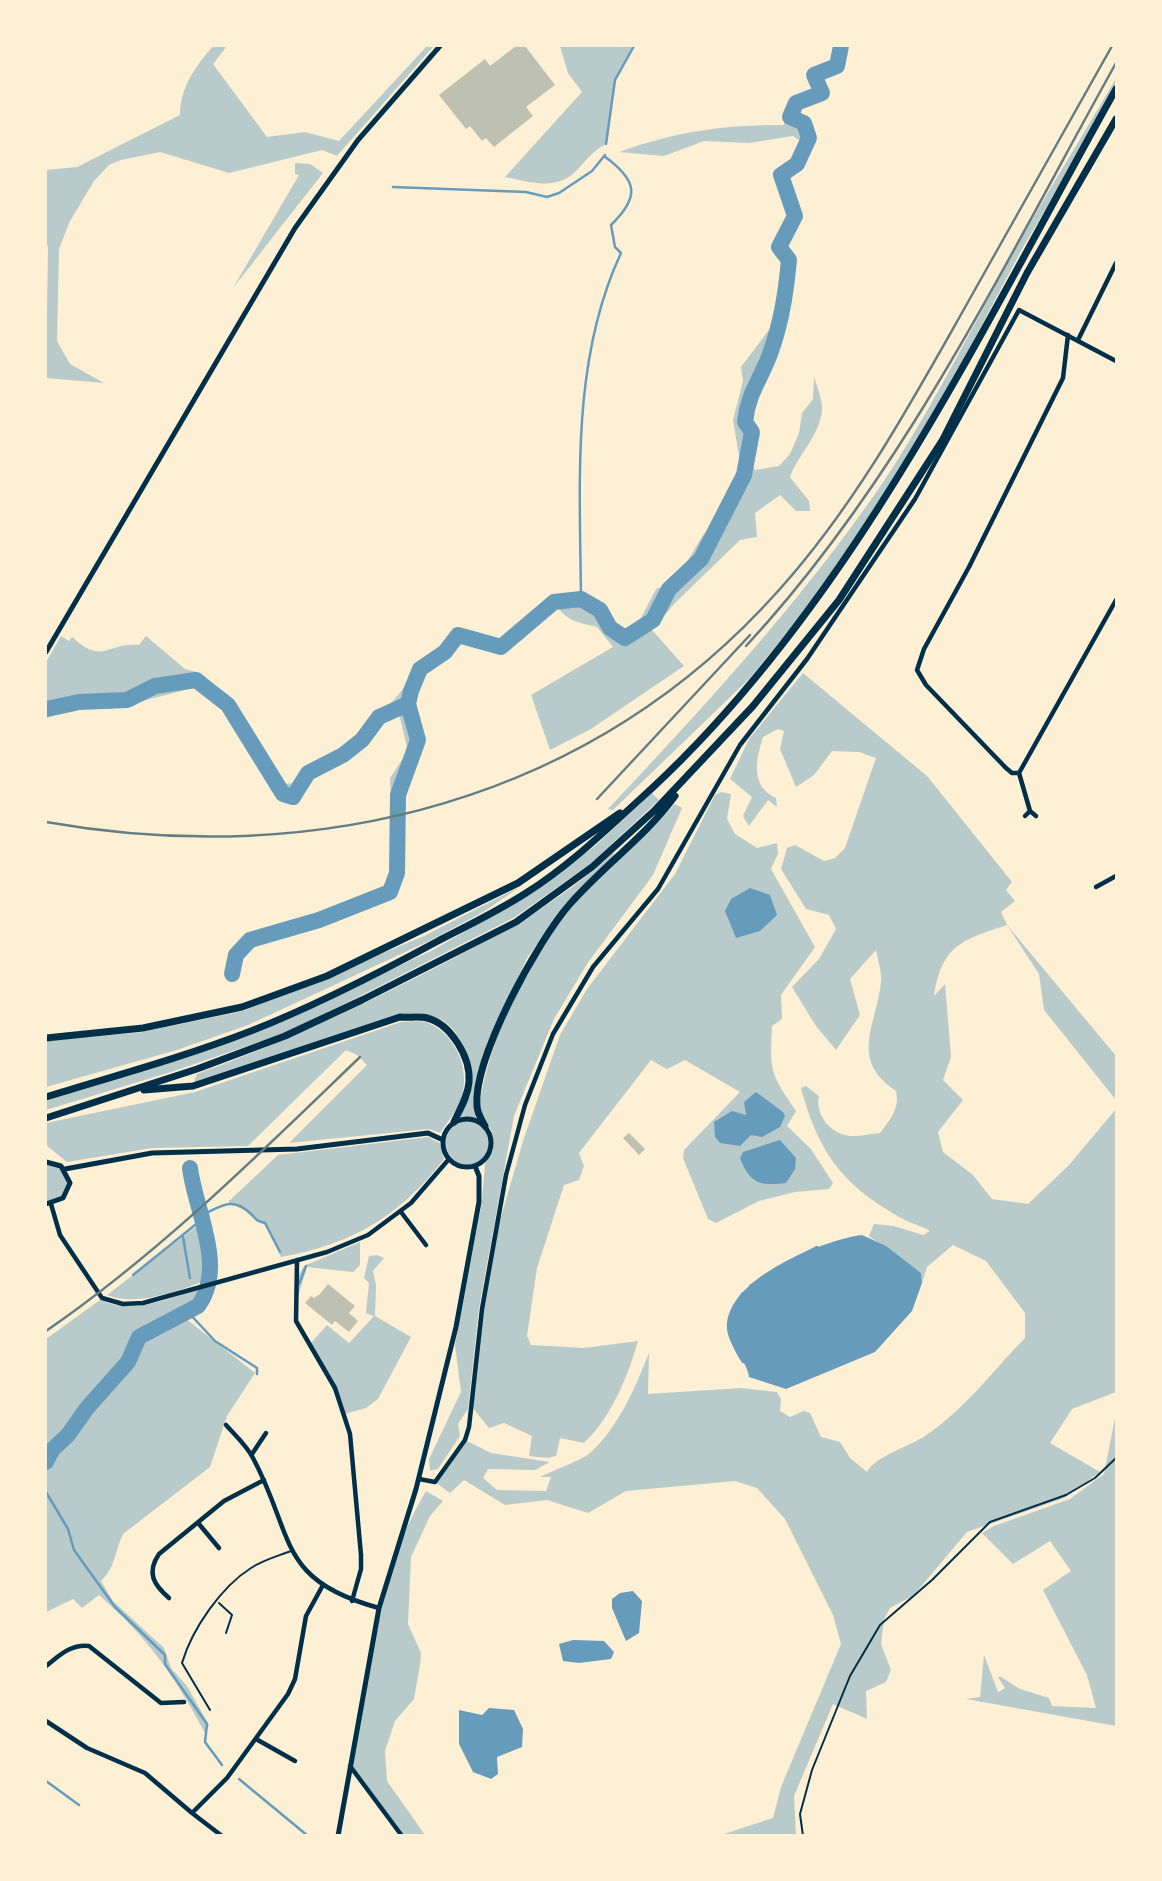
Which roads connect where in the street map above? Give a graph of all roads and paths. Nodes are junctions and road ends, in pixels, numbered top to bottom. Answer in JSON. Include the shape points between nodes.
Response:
{"nodes":[{"id":1,"x":440,"y":46,"type":"edge"},
{"id":2,"x":1116,"y":89,"type":"edge"},
{"id":3,"x":1116,"y":120,"type":"edge"},
{"id":4,"x":1116,"y":263,"type":"edge"},
{"id":5,"x":1068,"y":335,"type":"junction"},
{"id":6,"x":1078,"y":340,"type":"junction"},
{"id":7,"x":1116,"y":361,"type":"edge"},
{"id":8,"x":1116,"y":600,"type":"edge"},
{"id":9,"x":46,"y":652,"type":"edge"},
{"id":10,"x":1019,"y":773,"type":"junction"},
{"id":11,"x":688,"y":778,"type":"junction"},
{"id":12,"x":639,"y":800,"type":"junction"},
{"id":13,"x":1030,"y":811,"type":"junction"},
{"id":14,"x":1025,"y":816,"type":"dead end"},
{"id":15,"x":1036,"y":816,"type":"dead end"},
{"id":16,"x":1116,"y":876,"type":"edge"},
{"id":17,"x":1096,"y":887,"type":"dead end"},
{"id":18,"x":46,"y":1038,"type":"edge"},
{"id":19,"x":133,"y":1091,"type":"junction"},
{"id":20,"x":46,"y":1097,"type":"edge"},
{"id":21,"x":46,"y":1118,"type":"edge"},
{"id":22,"x":454,"y":1122,"type":"junction"},
{"id":23,"x":485,"y":1126,"type":"junction"},
{"id":24,"x":443,"y":1140,"type":"junction"},
{"id":25,"x":449,"y":1159,"type":"junction"},
{"id":26,"x":46,"y":1162,"type":"edge"},
{"id":27,"x":475,"y":1166,"type":"junction"},
{"id":28,"x":65,"y":1169,"type":"junction"},
{"id":29,"x":48,"y":1204,"type":"edge"},
{"id":30,"x":401,"y":1212,"type":"junction"},
{"id":31,"x":426,"y":1245,"type":"dead end"},
{"id":32,"x":297,"y":1260,"type":"junction"},
{"id":33,"x":226,"y":1425,"type":"dead end"},
{"id":34,"x":266,"y":1433,"type":"dead end"},
{"id":35,"x":252,"y":1454,"type":"junction"},
{"id":36,"x":1116,"y":1458,"type":"edge"},
{"id":37,"x":419,"y":1479,"type":"junction"},
{"id":38,"x":264,"y":1480,"type":"junction"},
{"id":39,"x":199,"y":1524,"type":"junction"},
{"id":40,"x":219,"y":1548,"type":"dead end"},
{"id":41,"x":291,"y":1551,"type":"junction"},
{"id":42,"x":323,"y":1585,"type":"junction"},
{"id":43,"x":169,"y":1598,"type":"dead end"},
{"id":44,"x":352,"y":1601,"type":"junction"},
{"id":45,"x":217,"y":1602,"type":"junction"},
{"id":46,"x":379,"y":1608,"type":"junction"},
{"id":47,"x":226,"y":1633,"type":"dead end"},
{"id":48,"x":46,"y":1666,"type":"edge"},
{"id":49,"x":184,"y":1702,"type":"dead end"},
{"id":50,"x":210,"y":1710,"type":"dead end"},
{"id":51,"x":46,"y":1721,"type":"edge"},
{"id":52,"x":256,"y":1739,"type":"junction"},
{"id":53,"x":295,"y":1761,"type":"dead end"},
{"id":54,"x":349,"y":1765,"type":"junction"},
{"id":55,"x":192,"y":1812,"type":"junction"},
{"id":56,"x":222,"y":1836,"type":"edge"},
{"id":57,"x":338,"y":1836,"type":"edge"},
{"id":58,"x":402,"y":1836,"type":"edge"},
{"id":59,"x":803,"y":1836,"type":"edge"}],
"edges":[{"from":1,"to":9,"type":"street","via":[[358,140],[295,228]]},
{"from":2,"to":12,"type":"highway","via":[[914,449],[837,569],[752,681],[697,745]]},
{"from":3,"to":11,"type":"highway","via":[[1027,273],[942,441],[902,506],[793,659]]},
{"from":4,"to":6,"type":"street"},
{"from":5,"to":6,"type":"street"},
{"from":5,"to":10,"type":"street","via":[[1063,378],[917,663],[926,685],[1006,768]]},
{"from":5,"to":37,"type":"street","via":[[1019,310],[915,499],[807,659],[740,746],[658,888],[593,967],[565,1011],[525,1105],[506,1175],[482,1309],[470,1427],[435,1482]]},
{"from":6,"to":7,"type":"street"},
{"from":8,"to":10,"type":"street"},
{"from":10,"to":13,"type":"street"},
{"from":11,"to":19,"type":"highway","via":[[592,867],[516,922],[285,1036]]},
{"from":11,"to":23,"type":"highway","via":[[671,802],[569,905],[531,959],[493,1037],[479,1085],[476,1108]]},
{"from":12,"to":18,"type":"highway","via":[[518,883],[327,976],[243,1007],[143,1028]]},
{"from":12,"to":20,"type":"highway","via":[[598,839],[524,894],[402,961],[250,1031]]},
{"from":13,"to":14,"type":"street"},
{"from":13,"to":15,"type":"street"},
{"from":16,"to":17,"type":"street"},
{"from":19,"to":21,"type":"highway"},
{"from":19,"to":22,"type":"highway","via":[[193,1086],[400,1017],[429,1018],[452,1033],[465,1058],[470,1079]]},
{"from":22,"to":23,"type":"street","via":[[470,1119]]},
{"from":22,"to":24,"type":"street"},
{"from":23,"to":27,"type":"street","via":[[491,1149]]},
{"from":24,"to":25,"type":"street"},
{"from":24,"to":28,"type":"street","via":[[428,1133],[297,1149],[152,1153]]},
{"from":25,"to":27,"type":"street","via":[[461,1167]]},
{"from":25,"to":30,"type":"street"},
{"from":26,"to":28,"type":"street"},
{"from":27,"to":37,"type":"street","via":[[479,1202],[461,1303]]},
{"from":28,"to":29,"type":"street","via":[[68,1192]]},
{"from":29,"to":32,"type":"street","via":[[60,1235],[88,1280],[102,1298],[123,1304],[143,1303]]},
{"from":30,"to":31,"type":"street"},
{"from":30,"to":32,"type":"street","via":[[368,1235]]},
{"from":32,"to":44,"type":"street","via":[[296,1321],[335,1388],[350,1434],[361,1555]]},
{"from":33,"to":35,"type":"street"},
{"from":34,"to":35,"type":"street"},
{"from":35,"to":38,"type":"street"},
{"from":36,"to":59,"type":"path","via":[[1095,1478],[1066,1495],[990,1522],[880,1625],[850,1676],[812,1770],[800,1814]]},
{"from":37,"to":46,"type":"street"},
{"from":38,"to":39,"type":"street","via":[[224,1500]]},
{"from":38,"to":41,"type":"street"},
{"from":39,"to":40,"type":"street"},
{"from":39,"to":43,"type":"street","via":[[182,1533],[154,1561],[155,1587]]},
{"from":41,"to":42,"type":"street","via":[[299,1565]]},
{"from":41,"to":45,"type":"lane","via":[[249,1569]]},
{"from":42,"to":44,"type":"street"},
{"from":42,"to":52,"type":"street","via":[[306,1616],[295,1679]]},
{"from":44,"to":46,"type":"street"},
{"from":45,"to":47,"type":"lane","via":[[232,1615]]},
{"from":45,"to":50,"type":"lane","via":[[182,1663]]},
{"from":46,"to":54,"type":"street"},
{"from":48,"to":49,"type":"street","via":[[78,1645],[89,1646],[161,1703]]},
{"from":51,"to":55,"type":"street","via":[[87,1748],[145,1773]]},
{"from":52,"to":53,"type":"street"},
{"from":52,"to":55,"type":"street","via":[[227,1778]]},
{"from":54,"to":57,"type":"street"},
{"from":54,"to":58,"type":"street"},
{"from":55,"to":56,"type":"street"}]}
